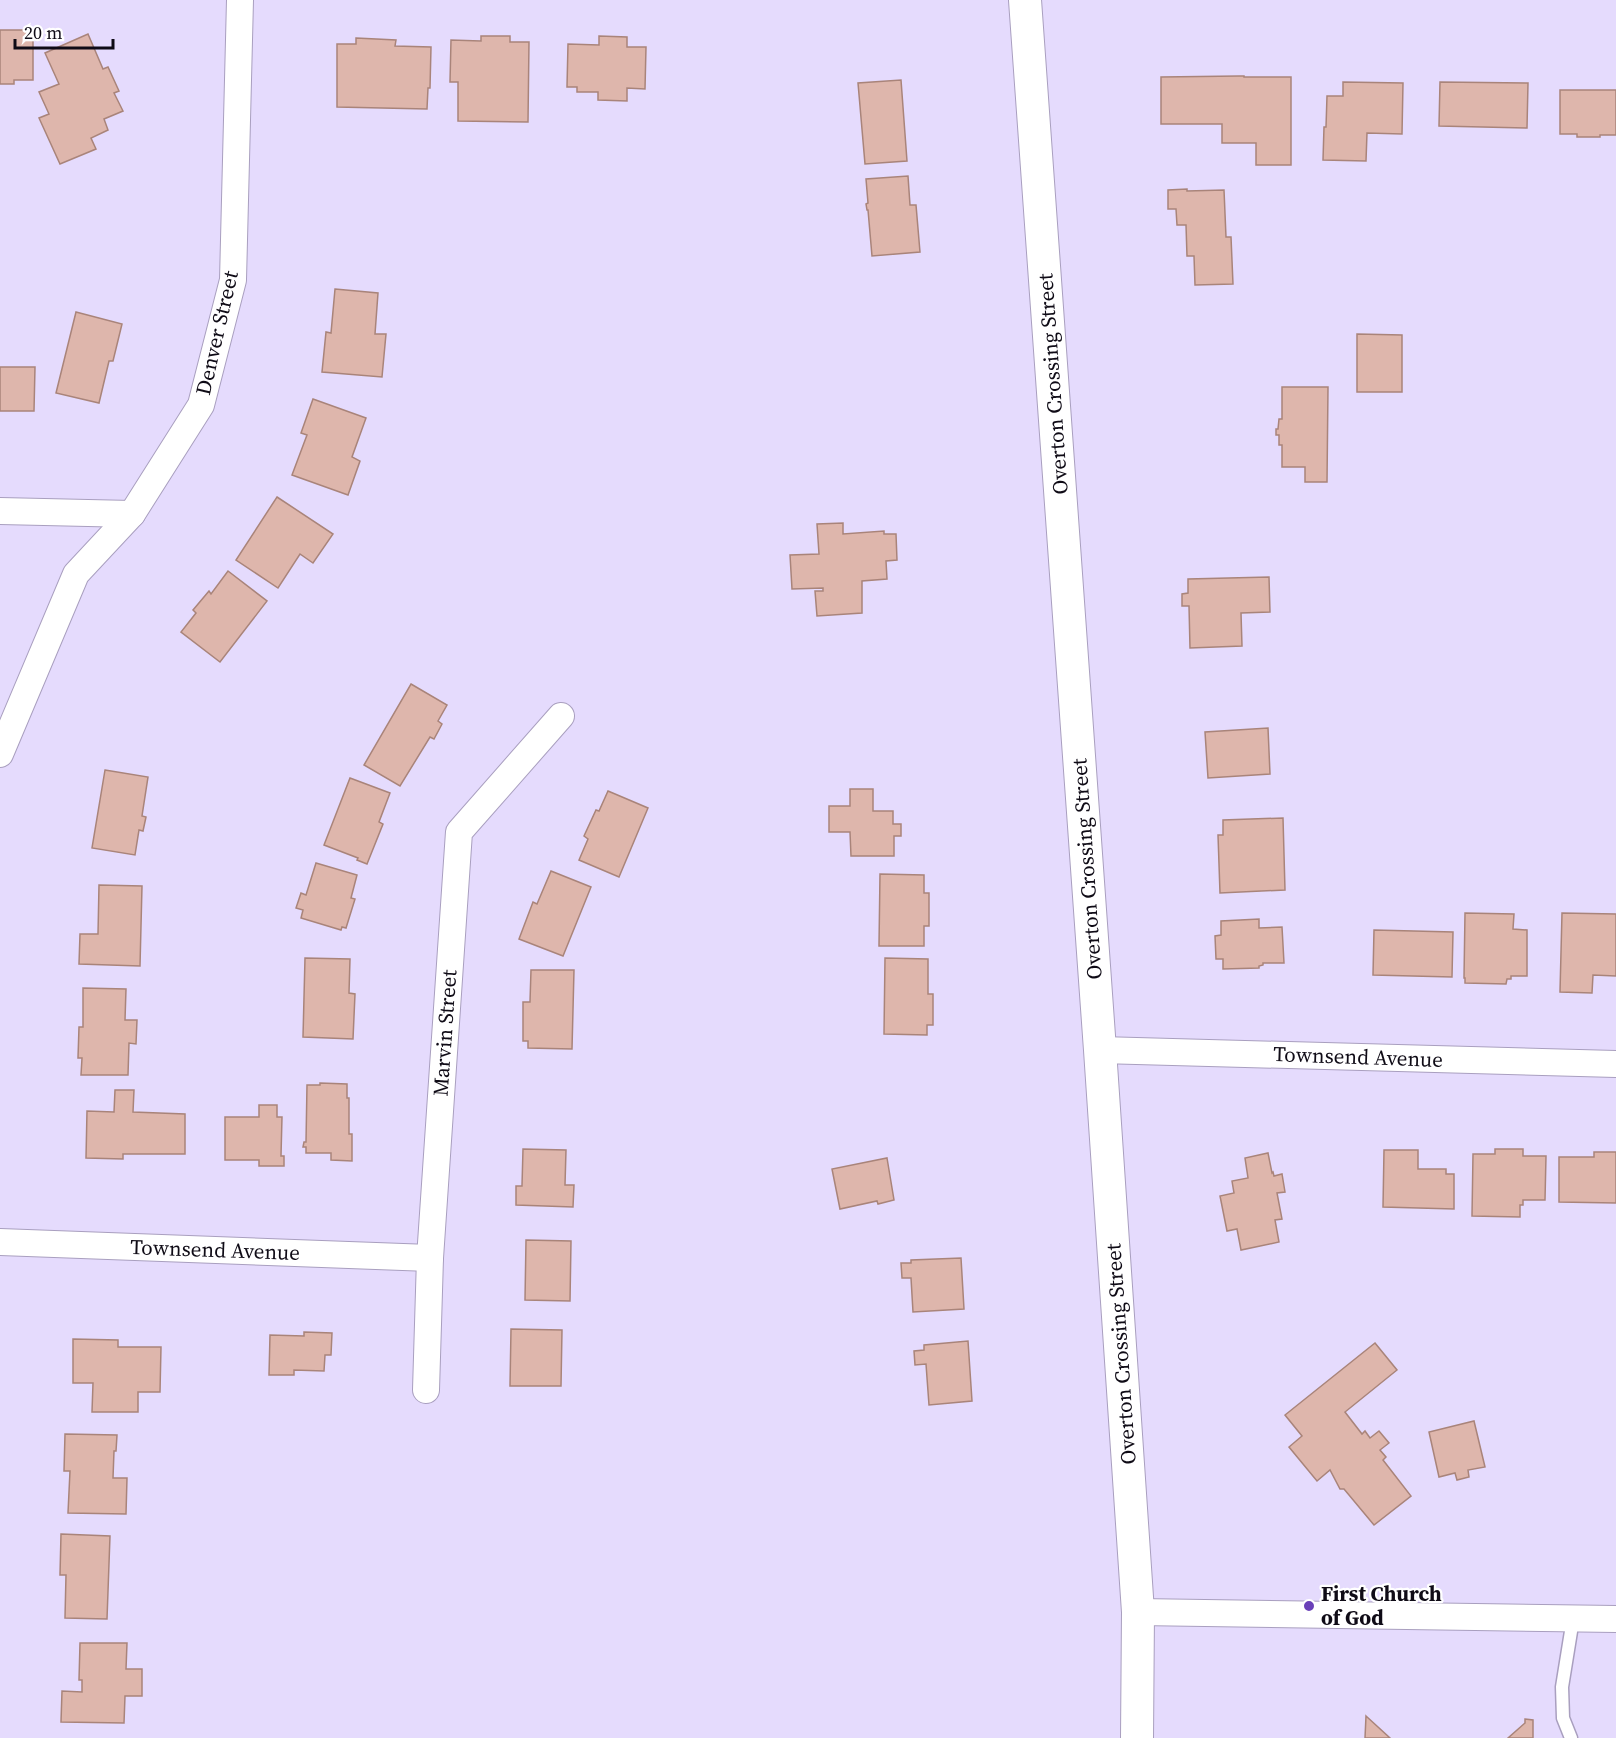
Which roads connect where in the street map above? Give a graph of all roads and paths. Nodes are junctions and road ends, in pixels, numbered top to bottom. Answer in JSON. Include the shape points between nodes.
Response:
{"nodes":[{"id":1,"x":240,"y":0,"type":"edge"},
{"id":2,"x":1025,"y":0,"type":"edge"},
{"id":3,"x":0,"y":511,"type":"edge"},
{"id":4,"x":132,"y":514,"type":"junction"},
{"id":5,"x":561,"y":716,"type":"dead end"},
{"id":6,"x":0,"y":754,"type":"edge"},
{"id":7,"x":1100,"y":1050,"type":"junction"},
{"id":8,"x":1616,"y":1064,"type":"edge"},
{"id":9,"x":0,"y":1242,"type":"edge"},
{"id":10,"x":430,"y":1258,"type":"junction"},
{"id":11,"x":426,"y":1390,"type":"dead end"},
{"id":12,"x":1138,"y":1612,"type":"junction"},
{"id":13,"x":1574,"y":1619,"type":"junction"},
{"id":14,"x":1616,"y":1619,"type":"edge"},
{"id":15,"x":1137,"y":1738,"type":"edge"},
{"id":16,"x":1571,"y":1738,"type":"edge"}],
"edges":[{"from":1,"to":4,"type":"street","name":"Denver Street","via":[[233,280],[201,405]]},
{"from":2,"to":7,"type":"street","name":"Overton Crossing Street"},
{"from":3,"to":4,"type":"street"},
{"from":4,"to":6,"type":"street","name":"Denver Street","via":[[76,574]]},
{"from":5,"to":10,"type":"street","name":"Marvin Street","via":[[459,832]]},
{"from":7,"to":8,"type":"street","name":"Townsend Avenue"},
{"from":7,"to":12,"type":"street","name":"Overton Crossing Street"},
{"from":9,"to":10,"type":"street","name":"Townsend Avenue"},
{"from":10,"to":11,"type":"street","name":"Marvin Street"},
{"from":12,"to":13,"type":"street"},
{"from":12,"to":15,"type":"street","name":"Overton Crossing Street"},
{"from":13,"to":14,"type":"street"},
{"from":13,"to":16,"type":"lane","via":[[1562,1687],[1563,1718]]}]}
